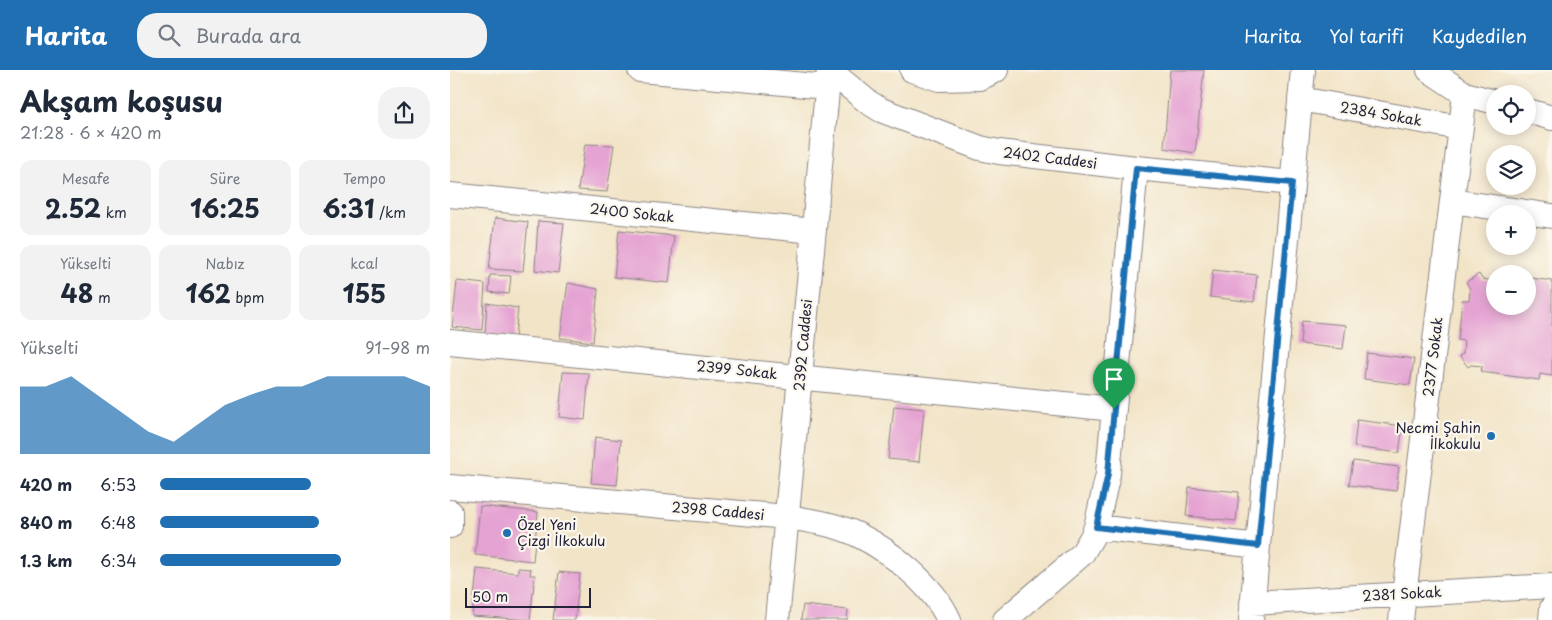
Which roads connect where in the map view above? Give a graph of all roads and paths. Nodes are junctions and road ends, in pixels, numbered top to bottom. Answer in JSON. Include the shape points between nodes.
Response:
{"nodes":[{"id":1,"x":640,"y":70,"type":"edge"},
{"id":2,"x":912,"y":70,"type":"edge"},
{"id":3,"x":996,"y":70,"type":"edge"},
{"id":4,"x":1303,"y":70,"type":"edge"},
{"id":5,"x":1430,"y":70,"type":"edge"},
{"id":6,"x":828,"y":76,"type":"edge"},
{"id":7,"x":1465,"y":94,"type":"junction"},
{"id":8,"x":1300,"y":99,"type":"junction"},
{"id":9,"x":1486,"y":100,"type":"edge"},
{"id":10,"x":1536,"y":113,"type":"edge"},
{"id":11,"x":1552,"y":118,"type":"edge"},
{"id":12,"x":1461,"y":128,"type":"junction"},
{"id":13,"x":1136,"y":168,"type":"junction"},
{"id":14,"x":1292,"y":183,"type":"junction"},
{"id":15,"x":450,"y":195,"type":"edge"},
{"id":16,"x":1452,"y":201,"type":"junction"},
{"id":17,"x":1552,"y":216,"type":"edge"},
{"id":18,"x":814,"y":232,"type":"junction"},
{"id":19,"x":450,"y":342,"type":"edge"},
{"id":20,"x":800,"y":377,"type":"junction"},
{"id":21,"x":1114,"y":409,"type":"junction"},
{"id":22,"x":450,"y":487,"type":"edge"},
{"id":23,"x":450,"y":512,"type":"edge"},
{"id":24,"x":787,"y":517,"type":"junction"},
{"id":25,"x":450,"y":526,"type":"edge"},
{"id":26,"x":1096,"y":527,"type":"junction"},
{"id":27,"x":1258,"y":546,"type":"junction"},
{"id":28,"x":1552,"y":586,"type":"edge"},
{"id":29,"x":1403,"y":594,"type":"junction"},
{"id":30,"x":1552,"y":608,"type":"edge"},
{"id":31,"x":1252,"y":611,"type":"edge"},
{"id":32,"x":777,"y":620,"type":"edge"},
{"id":33,"x":949,"y":620,"type":"edge"},
{"id":34,"x":1005,"y":620,"type":"edge"},
{"id":35,"x":1401,"y":620,"type":"edge"},
{"id":36,"x":1551,"y":620,"type":"edge"}],
"edges":[{"from":1,"to":6,"type":"street"},
{"from":2,"to":3,"type":"street","via":[[939,79],[980,78]]},
{"from":4,"to":8,"type":"street"},
{"from":5,"to":7,"type":"street"},
{"from":6,"to":13,"type":"street","name":"2402 Caddesi","via":[[881,110],[980,148]]},
{"from":6,"to":18,"type":"street","name":"2392 Caddesi"},
{"from":7,"to":9,"type":"street"},
{"from":7,"to":12,"type":"street","name":"2377 Sokak"},
{"from":8,"to":12,"type":"street","name":"2384 Sokak"},
{"from":8,"to":14,"type":"street"},
{"from":10,"to":11,"type":"street"},
{"from":12,"to":16,"type":"street","name":"2377 Sokak"},
{"from":13,"to":14,"type":"street","name":"2402 Caddesi"},
{"from":13,"to":21,"type":"street"},
{"from":14,"to":27,"type":"street"},
{"from":15,"to":18,"type":"street","name":"2400 Sokak"},
{"from":16,"to":17,"type":"street"},
{"from":16,"to":29,"type":"street","name":"2377 Sokak"},
{"from":18,"to":20,"type":"street","name":"2392 Caddesi"},
{"from":19,"to":20,"type":"street","name":"2399 Sokak"},
{"from":20,"to":21,"type":"street","name":"2399 Sokak"},
{"from":20,"to":24,"type":"street","name":"2392 Caddesi"},
{"from":21,"to":26,"type":"street","via":[[1108,474]]},
{"from":22,"to":24,"type":"street","name":"2398 Caddesi"},
{"from":23,"to":25,"type":"street"},
{"from":24,"to":32,"type":"street","name":"2392 Caddesi"},
{"from":24,"to":33,"type":"street","name":"2398 Caddesi","via":[[833,526],[858,535],[885,551],[931,593]]},
{"from":26,"to":27,"type":"street"},
{"from":26,"to":34,"type":"street","via":[[1082,554]]},
{"from":27,"to":31,"type":"street"},
{"from":28,"to":29,"type":"street","name":"2381 Sokak"},
{"from":29,"to":31,"type":"street","name":"2381 Sokak"},
{"from":29,"to":35,"type":"street","name":"2377 Sokak"},
{"from":30,"to":36,"type":"street"}]}
